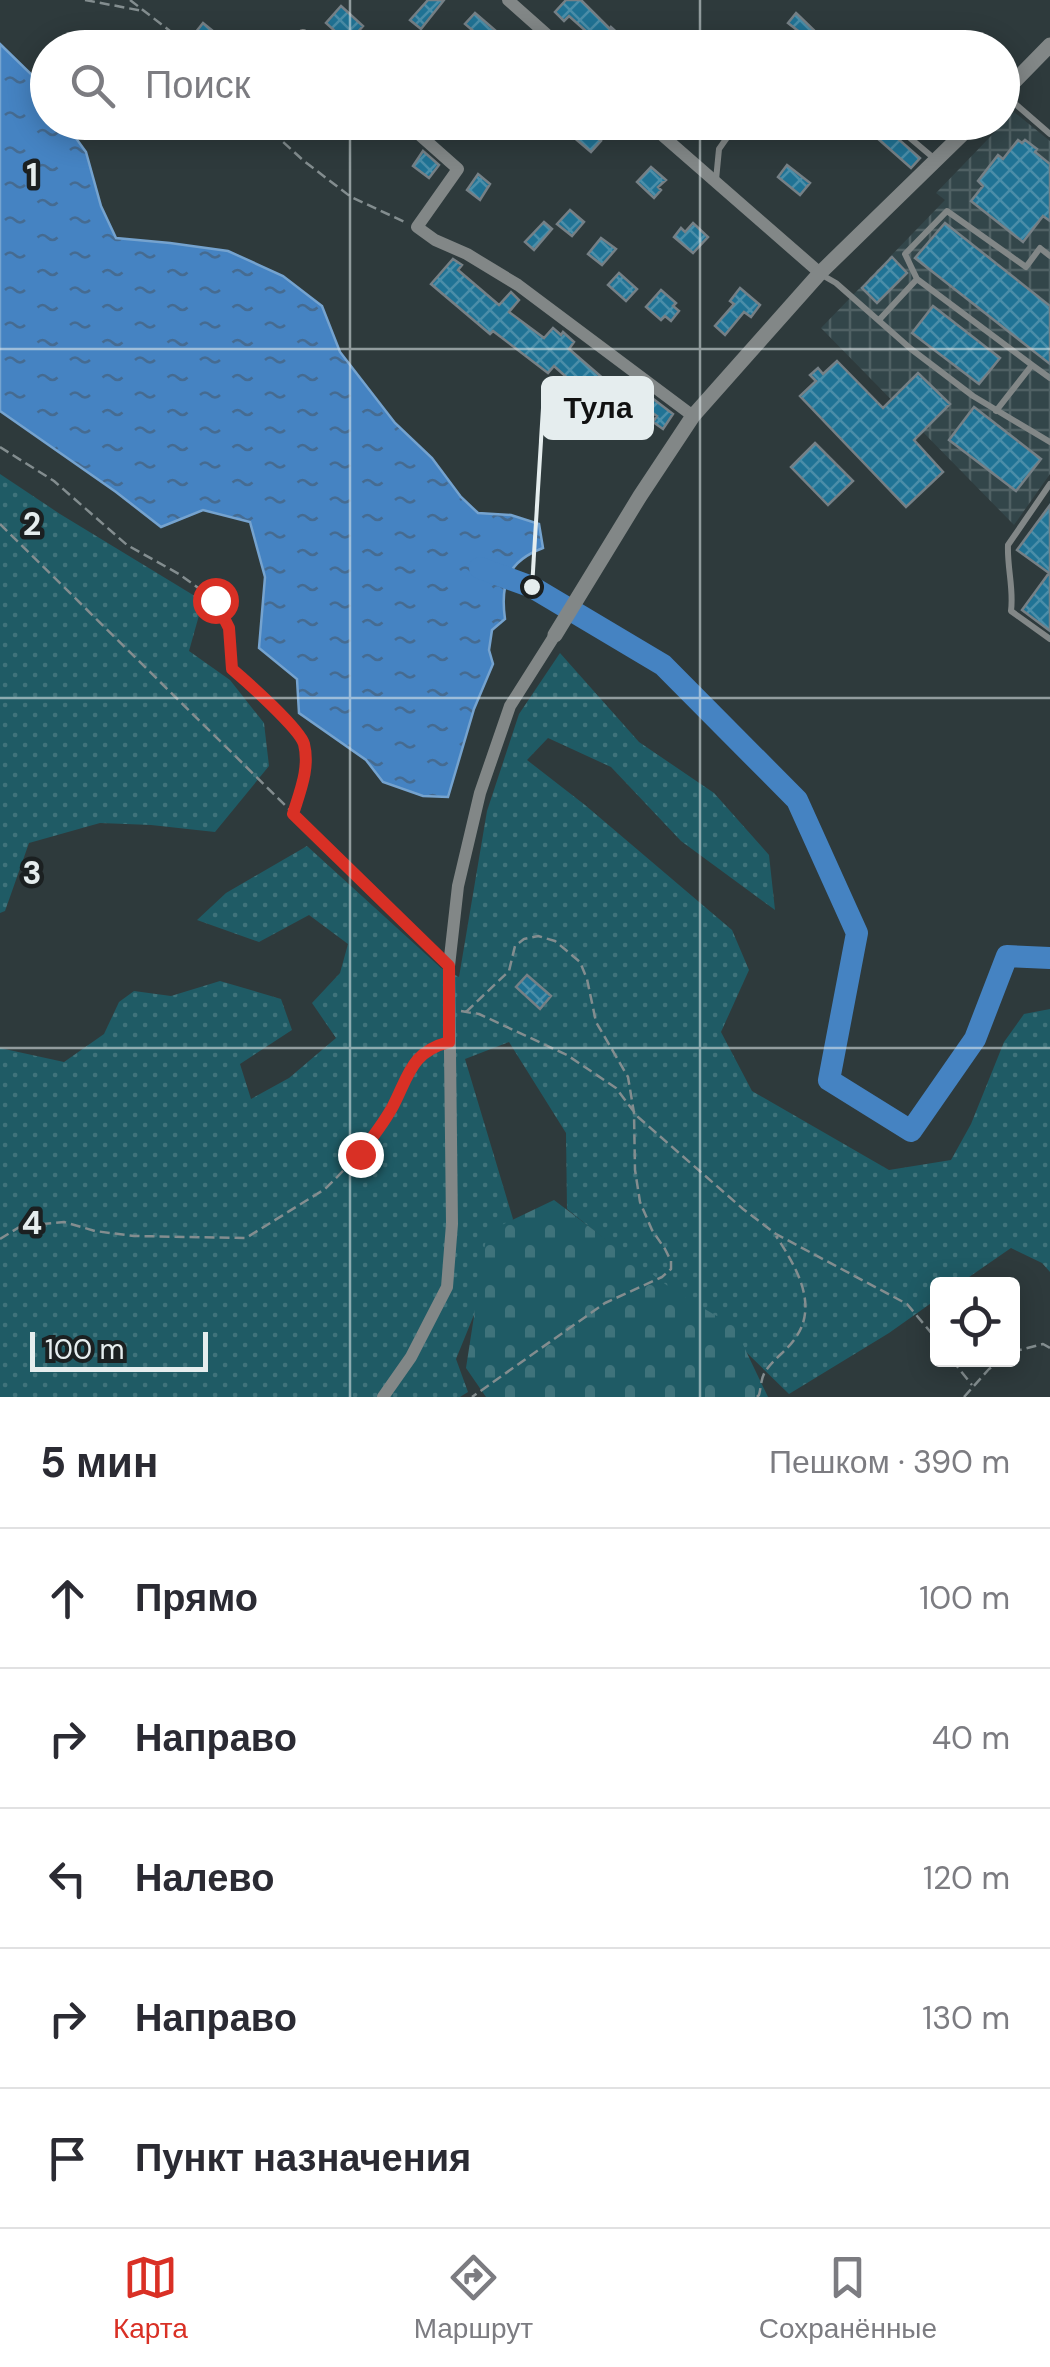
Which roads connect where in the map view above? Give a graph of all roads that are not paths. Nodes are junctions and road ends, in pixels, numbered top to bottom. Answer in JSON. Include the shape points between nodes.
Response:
{"nodes":[{"id":1,"x":508,"y":0,"type":"edge"},
{"id":2,"x":542,"y":30,"type":"edge"},
{"id":3,"x":1050,"y":45,"type":"edge"},
{"id":4,"x":1020,"y":76,"type":"edge"},
{"id":5,"x":1020,"y":108,"type":"edge"},
{"id":6,"x":1050,"y":134,"type":"edge"},
{"id":7,"x":425,"y":140,"type":"edge"},
{"id":8,"x":666,"y":140,"type":"edge"},
{"id":9,"x":725,"y":140,"type":"edge"},
{"id":10,"x":912,"y":140,"type":"edge"},
{"id":11,"x":956,"y":140,"type":"edge"},
{"id":12,"x":936,"y":161,"type":"junction"},
{"id":13,"x":717,"y":185,"type":"junction"},
{"id":14,"x":1050,"y":256,"type":"edge"},
{"id":15,"x":820,"y":273,"type":"junction"},
{"id":16,"x":918,"y":279,"type":"junction"},
{"id":17,"x":879,"y":320,"type":"junction"},
{"id":18,"x":1032,"y":365,"type":"junction"},
{"id":19,"x":1050,"y":378,"type":"edge"},
{"id":20,"x":996,"y":411,"type":"junction"},
{"id":21,"x":693,"y":416,"type":"junction"},
{"id":22,"x":1050,"y":442,"type":"edge"},
{"id":23,"x":1050,"y":484,"type":"edge"},
{"id":24,"x":555,"y":635,"type":"joint"},
{"id":25,"x":1050,"y":639,"type":"edge"},
{"id":26,"x":383,"y":1397,"type":"edge"}],
"edges":[{"from":1,"to":2,"type":"street"},
{"from":3,"to":4,"type":"street"},
{"from":5,"to":6,"type":"lane"},
{"from":7,"to":21,"type":"street","via":[[458,169],[417,227],[518,285]]},
{"from":8,"to":13,"type":"street"},
{"from":9,"to":13,"type":"lane"},
{"from":10,"to":12,"type":"lane"},
{"from":11,"to":12,"type":"street"},
{"from":12,"to":15,"type":"street"},
{"from":13,"to":15,"type":"street"},
{"from":14,"to":16,"type":"lane","via":[[1040,248],[1026,268],[947,211],[905,254]]},
{"from":15,"to":17,"type":"lane"},
{"from":15,"to":21,"type":"street"},
{"from":16,"to":17,"type":"lane"},
{"from":16,"to":18,"type":"lane"},
{"from":17,"to":20,"type":"lane"},
{"from":18,"to":19,"type":"lane"},
{"from":18,"to":20,"type":"lane"},
{"from":20,"to":22,"type":"lane"},
{"from":21,"to":24,"type":"street"},
{"from":23,"to":25,"type":"lane","via":[[1007,554],[1012,611]]},
{"from":24,"to":26,"type":"street","via":[[510,706],[458,886],[449,966],[452,1224],[446,1287]]}]}
